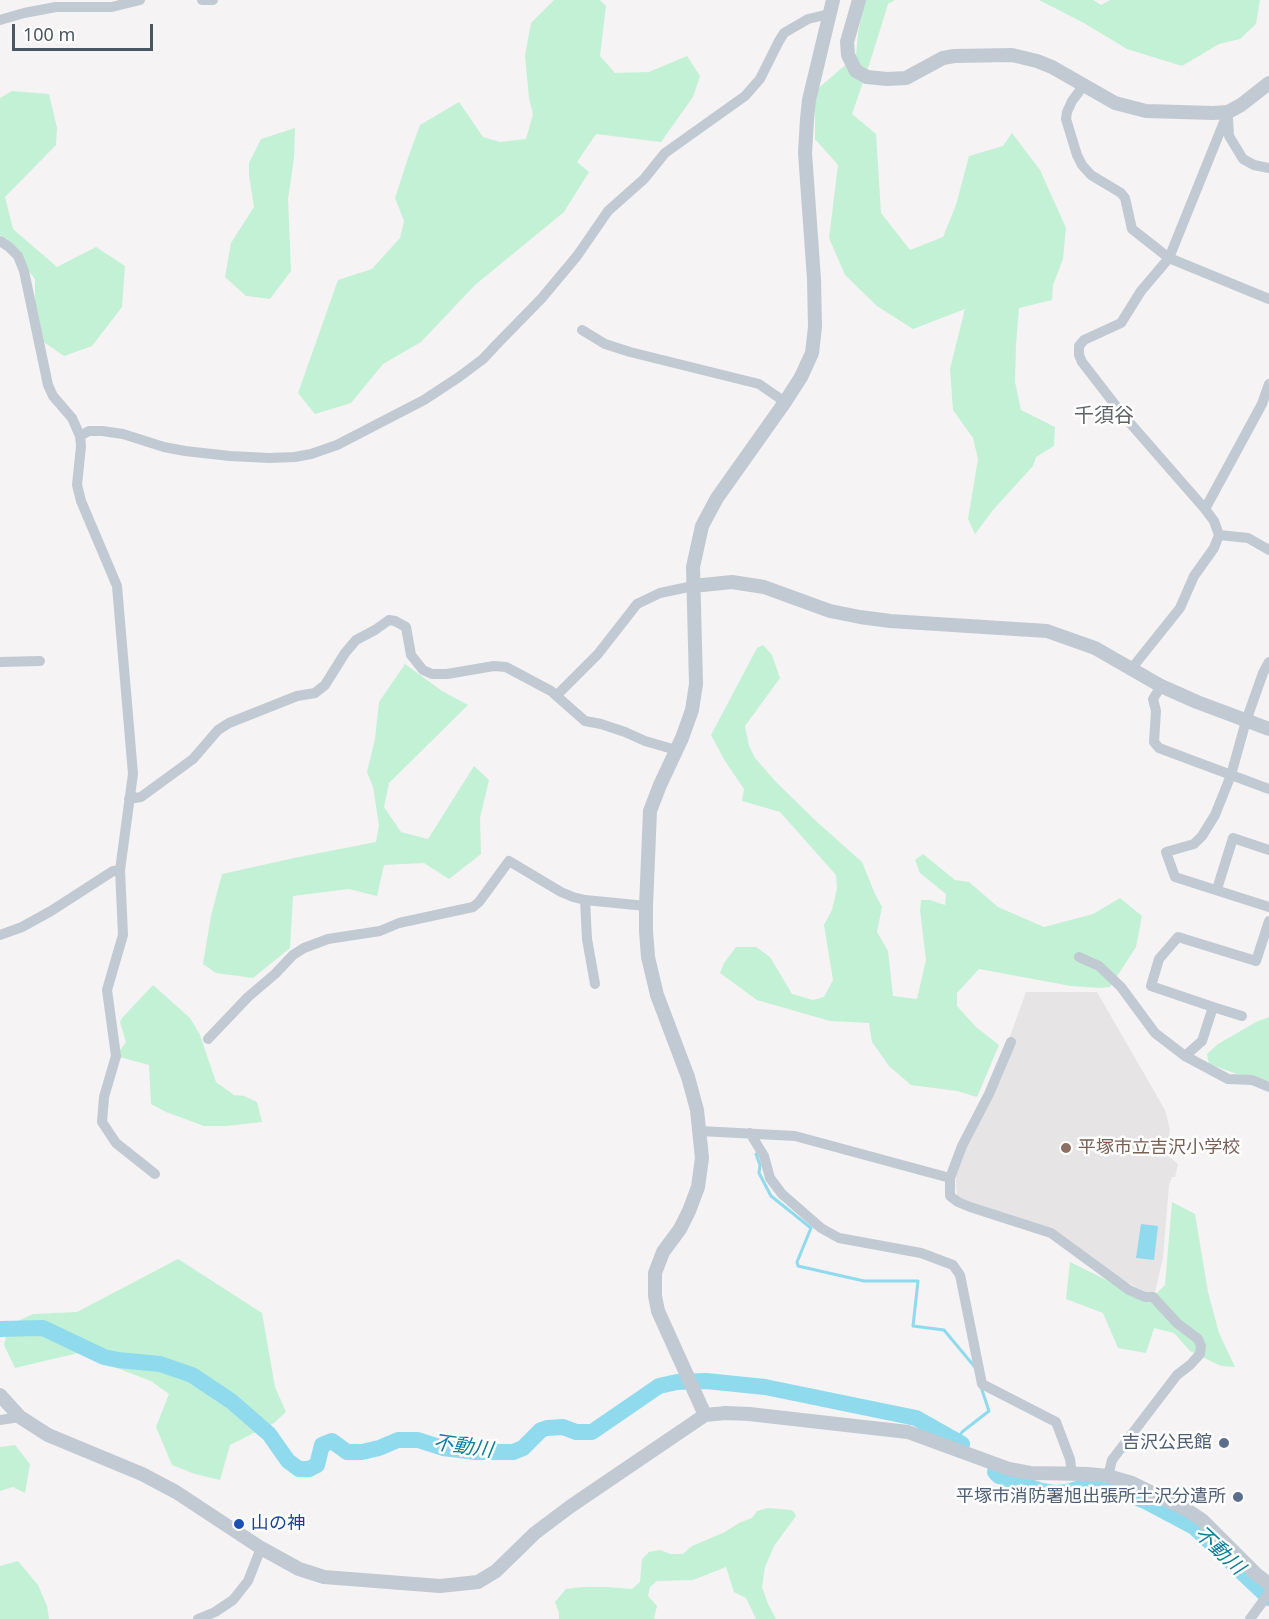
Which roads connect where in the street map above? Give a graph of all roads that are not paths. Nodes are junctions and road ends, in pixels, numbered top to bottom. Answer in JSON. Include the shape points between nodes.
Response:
{"nodes":[{"id":1,"x":140,"y":0,"type":"edge"},
{"id":2,"x":202,"y":0,"type":"edge"},
{"id":3,"x":213,"y":0,"type":"edge"},
{"id":4,"x":833,"y":0,"type":"edge"},
{"id":5,"x":859,"y":0,"type":"edge"},
{"id":6,"x":829,"y":15,"type":"junction"},
{"id":7,"x":0,"y":20,"type":"edge"},
{"id":8,"x":1269,"y":83,"type":"edge"},
{"id":9,"x":1084,"y":85,"type":"junction"},
{"id":10,"x":1228,"y":112,"type":"junction"},
{"id":11,"x":1269,"y":168,"type":"edge"},
{"id":12,"x":0,"y":241,"type":"edge"},
{"id":13,"x":1169,"y":258,"type":"junction"},
{"id":14,"x":1269,"y":299,"type":"edge"},
{"id":15,"x":582,"y":330,"type":"dead end"},
{"id":16,"x":1269,"y":384,"type":"edge"},
{"id":17,"x":785,"y":402,"type":"junction"},
{"id":18,"x":80,"y":436,"type":"junction"},
{"id":19,"x":1205,"y":509,"type":"junction"},
{"id":20,"x":1219,"y":536,"type":"junction"},
{"id":21,"x":1269,"y":550,"type":"edge"},
{"id":22,"x":693,"y":586,"type":"junction"},
{"id":23,"x":40,"y":661,"type":"dead end"},
{"id":24,"x":0,"y":662,"type":"edge"},
{"id":25,"x":1269,"y":662,"type":"edge"},
{"id":26,"x":1132,"y":668,"type":"junction"},
{"id":27,"x":1161,"y":686,"type":"junction"},
{"id":28,"x":557,"y":695,"type":"junction"},
{"id":29,"x":1246,"y":721,"type":"junction"},
{"id":30,"x":1269,"y":729,"type":"edge"},
{"id":31,"x":676,"y":750,"type":"junction"},
{"id":32,"x":1231,"y":775,"type":"junction"},
{"id":33,"x":1269,"y":789,"type":"edge"},
{"id":34,"x":129,"y":799,"type":"junction"},
{"id":35,"x":1269,"y":850,"type":"edge"},
{"id":36,"x":120,"y":870,"type":"junction"},
{"id":37,"x":1217,"y":890,"type":"junction"},
{"id":38,"x":585,"y":900,"type":"junction"},
{"id":39,"x":646,"y":906,"type":"junction"},
{"id":40,"x":1269,"y":907,"type":"edge"},
{"id":41,"x":1269,"y":921,"type":"edge"},
{"id":42,"x":0,"y":935,"type":"edge"},
{"id":43,"x":1079,"y":957,"type":"dead end"},
{"id":44,"x":595,"y":984,"type":"dead end"},
{"id":45,"x":1213,"y":1007,"type":"junction"},
{"id":46,"x":1242,"y":1016,"type":"dead end"},
{"id":47,"x":208,"y":1039,"type":"dead end"},
{"id":48,"x":1011,"y":1042,"type":"dead end"},
{"id":49,"x":1185,"y":1056,"type":"junction"},
{"id":50,"x":1269,"y":1087,"type":"edge"},
{"id":51,"x":700,"y":1131,"type":"junction"},
{"id":52,"x":750,"y":1133,"type":"junction"},
{"id":53,"x":155,"y":1174,"type":"dead end"},
{"id":54,"x":951,"y":1178,"type":"junction"},
{"id":55,"x":0,"y":1395,"type":"edge"},
{"id":56,"x":705,"y":1415,"type":"junction"},
{"id":57,"x":20,"y":1417,"type":"junction"},
{"id":58,"x":0,"y":1420,"type":"edge"},
{"id":59,"x":1072,"y":1475,"type":"junction"},
{"id":60,"x":1108,"y":1476,"type":"junction"},
{"id":61,"x":261,"y":1548,"type":"junction"},
{"id":62,"x":1269,"y":1584,"type":"edge"},
{"id":63,"x":1266,"y":1597,"type":"edge"},
{"id":64,"x":198,"y":1619,"type":"edge"},
{"id":65,"x":1250,"y":1619,"type":"edge"}],
"edges":[{"from":1,"to":7,"type":"street","via":[[112,7],[56,7]]},
{"from":2,"to":3,"type":"street"},
{"from":4,"to":6,"type":"street"},
{"from":5,"to":9,"type":"street","via":[[848,55],[856,71],[867,77],[906,78],[954,56],[1012,55],[1052,67]]},
{"from":6,"to":17,"type":"street","via":[[809,100],[806,153],[814,336],[812,353]]},
{"from":6,"to":18,"type":"street","via":[[807,19],[784,33],[760,79],[745,96],[665,153],[645,179],[608,211],[541,299],[483,359],[424,400],[337,444],[295,457],[185,451],[102,431]]},
{"from":8,"to":10,"type":"street"},
{"from":9,"to":10,"type":"street","via":[[1115,103],[1146,111]]},
{"from":9,"to":13,"type":"street","via":[[1072,101],[1066,119],[1077,156],[1091,175],[1125,198],[1132,229]]},
{"from":10,"to":11,"type":"street","via":[[1229,136],[1243,159]]},
{"from":10,"to":13,"type":"street"},
{"from":12,"to":18,"type":"street","via":[[18,256],[48,386]]},
{"from":13,"to":14,"type":"street"},
{"from":13,"to":19,"type":"street","via":[[1121,323],[1084,340],[1079,355],[1123,415]]},
{"from":15,"to":17,"type":"street","via":[[605,344],[630,352],[759,384]]},
{"from":16,"to":19,"type":"street"},
{"from":17,"to":22,"type":"street","via":[[717,498],[702,526]]},
{"from":18,"to":34,"type":"street","via":[[77,485],[117,586],[133,774]]},
{"from":19,"to":20,"type":"street"},
{"from":20,"to":21,"type":"street","via":[[1248,538]]},
{"from":20,"to":26,"type":"street","via":[[1180,608]]},
{"from":22,"to":26,"type":"street","via":[[732,582],[764,587],[831,611],[890,621],[1047,631],[1095,648]]},
{"from":22,"to":28,"type":"street","via":[[660,592],[637,604],[598,654]]},
{"from":22,"to":31,"type":"street","via":[[696,684],[692,710]]},
{"from":23,"to":24,"type":"street"},
{"from":25,"to":29,"type":"street"},
{"from":26,"to":27,"type":"street"},
{"from":27,"to":29,"type":"street"},
{"from":27,"to":32,"type":"street","via":[[1153,699],[1154,742],[1159,748]]},
{"from":28,"to":31,"type":"street","via":[[585,721]]},
{"from":28,"to":34,"type":"street","via":[[506,667],[432,674],[423,670],[411,655],[406,627],[389,620],[356,640],[325,685],[315,693],[297,696],[229,723],[193,759],[141,797]]},
{"from":29,"to":30,"type":"street"},
{"from":29,"to":32,"type":"street"},
{"from":31,"to":39,"type":"street","via":[[650,811]]},
{"from":32,"to":33,"type":"street"},
{"from":32,"to":37,"type":"street","via":[[1202,836],[1194,844],[1166,852],[1175,877]]},
{"from":34,"to":36,"type":"street"},
{"from":35,"to":37,"type":"street","via":[[1233,838]]},
{"from":36,"to":42,"type":"street","via":[[22,927]]},
{"from":36,"to":53,"type":"street","via":[[123,935],[107,990],[116,1056],[104,1097],[102,1122],[116,1143]]},
{"from":37,"to":40,"type":"street"},
{"from":38,"to":39,"type":"street"},
{"from":38,"to":44,"type":"street"},
{"from":38,"to":47,"type":"street","via":[[561,892],[509,861],[472,907],[380,931],[328,939],[304,948]]},
{"from":39,"to":51,"type":"street","via":[[648,957],[657,995],[688,1077]]},
{"from":41,"to":45,"type":"street","via":[[1256,961],[1178,937],[1159,959],[1151,986]]},
{"from":43,"to":49,"type":"street","via":[[1099,966],[1155,1034]]},
{"from":45,"to":46,"type":"street"},
{"from":45,"to":49,"type":"street","via":[[1202,1041]]},
{"from":48,"to":54,"type":"street"},
{"from":49,"to":50,"type":"street","via":[[1228,1079],[1252,1080]]},
{"from":51,"to":52,"type":"street"},
{"from":51,"to":56,"type":"street","via":[[698,1187],[685,1220],[663,1252],[655,1273],[655,1296],[658,1311]]},
{"from":52,"to":54,"type":"street","via":[[795,1136]]},
{"from":52,"to":59,"type":"street","via":[[782,1194],[821,1228],[839,1238],[921,1253],[953,1265],[960,1275],[982,1384],[1056,1422]]},
{"from":54,"to":60,"type":"street","via":[[950,1196],[958,1202],[1051,1233],[1129,1290],[1153,1297],[1198,1339],[1200,1354],[1177,1375],[1112,1460]]},
{"from":55,"to":57,"type":"street"},
{"from":56,"to":59,"type":"street","via":[[749,1414],[898,1430],[1009,1469]]},
{"from":56,"to":61,"type":"street","via":[[571,1506],[478,1582],[440,1586],[324,1577],[299,1569]]},
{"from":57,"to":58,"type":"street"},
{"from":57,"to":61,"type":"street","via":[[48,1435],[176,1492]]},
{"from":59,"to":60,"type":"street"},
{"from":60,"to":62,"type":"street","via":[[1132,1483],[1187,1510]]},
{"from":61,"to":64,"type":"street","via":[[248,1581],[233,1600]]},
{"from":63,"to":65,"type":"street"}]}
